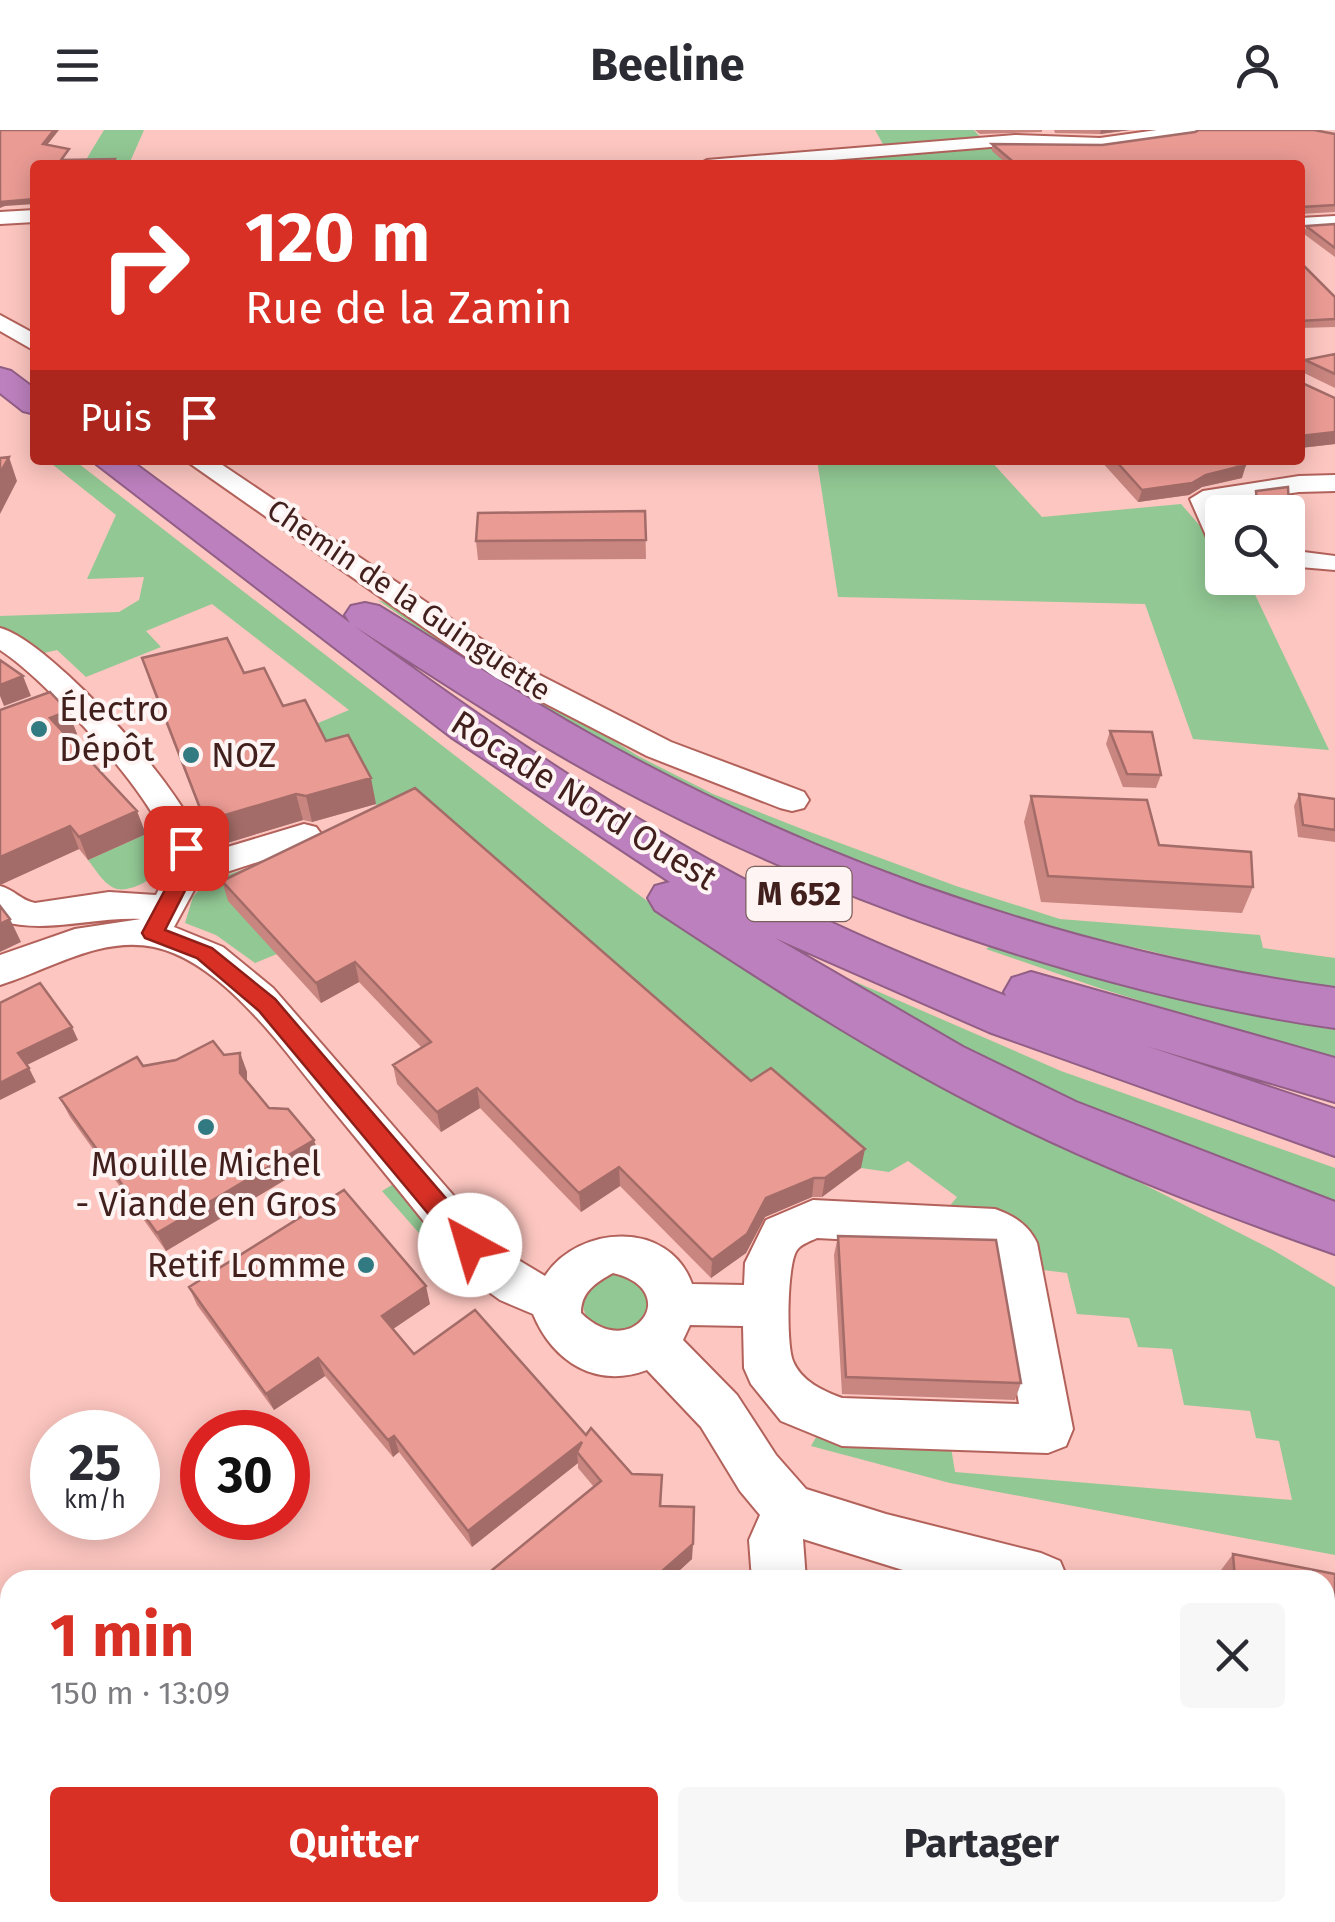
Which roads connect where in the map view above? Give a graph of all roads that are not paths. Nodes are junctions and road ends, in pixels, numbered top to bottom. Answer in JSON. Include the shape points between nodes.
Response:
{"nodes":[{"id":1,"x":1034,"y":135,"type":"edge"},
{"id":2,"x":1200,"y":135,"type":"edge"},
{"id":3,"x":1140,"y":149,"type":"edge"},
{"id":4,"x":1094,"y":153,"type":"edge"},
{"id":5,"x":761,"y":160,"type":"edge"},
{"id":6,"x":30,"y":216,"type":"edge"},
{"id":7,"x":0,"y":218,"type":"edge"},
{"id":8,"x":1335,"y":222,"type":"edge"},
{"id":9,"x":1305,"y":224,"type":"edge"},
{"id":10,"x":0,"y":321,"type":"edge"},
{"id":11,"x":30,"y":341,"type":"edge"},
{"id":12,"x":0,"y":354,"type":"edge"},
{"id":13,"x":30,"y":375,"type":"edge"},
{"id":14,"x":0,"y":378,"type":"edge"},
{"id":15,"x":30,"y":400,"type":"edge"},
{"id":16,"x":115,"y":465,"type":"edge"},
{"id":17,"x":153,"y":465,"type":"edge"},
{"id":18,"x":205,"y":465,"type":"edge"},
{"id":19,"x":1335,"y":483,"type":"edge"},
{"id":20,"x":1229,"y":495,"type":"edge"},
{"id":21,"x":1305,"y":560,"type":"edge"},
{"id":22,"x":1328,"y":563,"type":"dead end"},
{"id":23,"x":316,"y":585,"type":"junction"},
{"id":24,"x":0,"y":638,"type":"edge"},
{"id":25,"x":398,"y":678,"type":"junction"},
{"id":26,"x":68,"y":696,"type":"junction"},
{"id":27,"x":31,"y":710,"type":"edge"},
{"id":28,"x":792,"y":800,"type":"dead end"},
{"id":29,"x":304,"y":835,"type":"dead end"},
{"id":30,"x":184,"y":873,"type":"junction"},
{"id":31,"x":0,"y":898,"type":"edge"},
{"id":32,"x":159,"y":920,"type":"junction"},
{"id":33,"x":0,"y":971,"type":"edge"},
{"id":34,"x":1031,"y":992,"type":"junction"},
{"id":35,"x":1335,"y":1008,"type":"edge"},
{"id":36,"x":1335,"y":1080,"type":"edge"},
{"id":37,"x":1335,"y":1097,"type":"edge"},
{"id":38,"x":1335,"y":1134,"type":"edge"},
{"id":39,"x":1115,"y":1145,"type":"junction"},
{"id":40,"x":1335,"y":1228,"type":"edge"},
{"id":41,"x":1335,"y":1262,"type":"edge"},
{"id":42,"x":558,"y":1303,"type":"junction"},
{"id":43,"x":766,"y":1306,"type":"junction"},
{"id":44,"x":664,"y":1323,"type":"junction"},
{"id":45,"x":789,"y":1509,"type":"junction"},
{"id":46,"x":948,"y":1568,"type":"edge"},
{"id":47,"x":778,"y":1570,"type":"edge"}],
"edges":[{"from":1,"to":4,"type":"street"},
{"from":1,"to":5,"type":"street"},
{"from":2,"to":3,"type":"street","via":[[1165,150]]},
{"from":2,"to":4,"type":"street"},
{"from":6,"to":7,"type":"street"},
{"from":8,"to":9,"type":"street"},
{"from":10,"to":11,"type":"street"},
{"from":12,"to":13,"type":"highway"},
{"from":14,"to":15,"type":"highway"},
{"from":16,"to":25,"type":"highway","name":"Rocade Nord Ouest","number":"M 652"},
{"from":17,"to":23,"type":"highway","name":"Rocade Nord Ouest","number":"M 652"},
{"from":18,"to":28,"type":"street","name":"Chemin de la Guinguette","via":[[507,671],[659,750]]},
{"from":19,"to":20,"type":"street"},
{"from":21,"to":22,"type":"street"},
{"from":23,"to":34,"type":"highway","name":"Rocade Nord Ouest","number":"M 652","via":[[534,740],[681,830],[860,924]]},
{"from":23,"to":35,"type":"highway","via":[[592,755],[772,845],[1044,943]]},
{"from":24,"to":26,"type":"street"},
{"from":25,"to":38,"type":"highway","name":"Rocade Nord Ouest","number":"M 652","via":[[601,818],[817,936],[1027,1027]]},
{"from":25,"to":39,"type":"highway","via":[[470,751],[662,891],[905,1039]]},
{"from":26,"to":27,"type":"street"},
{"from":26,"to":30,"type":"street","via":[[154,788],[186,848]]},
{"from":29,"to":30,"type":"street"},
{"from":30,"to":32,"type":"street"},
{"from":31,"to":32,"type":"street","via":[[11,912],[35,916],[108,905]]},
{"from":32,"to":33,"type":"street","via":[[30,956]]},
{"from":32,"to":42,"type":"street","via":[[267,1005],[484,1263]]},
{"from":34,"to":36,"type":"highway"},
{"from":34,"to":37,"type":"highway","name":"Rocade Nord Ouest","number":"M 652"},
{"from":39,"to":40,"type":"highway"},
{"from":39,"to":41,"type":"highway"},
{"from":42,"to":44,"type":"street","via":[[574,1340],[600,1353],[624,1354]]},
{"from":42,"to":44,"type":"street","via":[[567,1278],[592,1258],[632,1254],[668,1279]]},
{"from":43,"to":43,"type":"street","via":[[768,1368],[799,1405],[842,1422],[1048,1430],[1014,1243],[995,1228],[813,1219],[782,1234],[768,1263]]},
{"from":43,"to":44,"type":"street"},
{"from":44,"to":45,"type":"street","via":[[758,1473]]},
{"from":45,"to":46,"type":"street"},
{"from":45,"to":47,"type":"street","via":[[776,1540]]}]}
